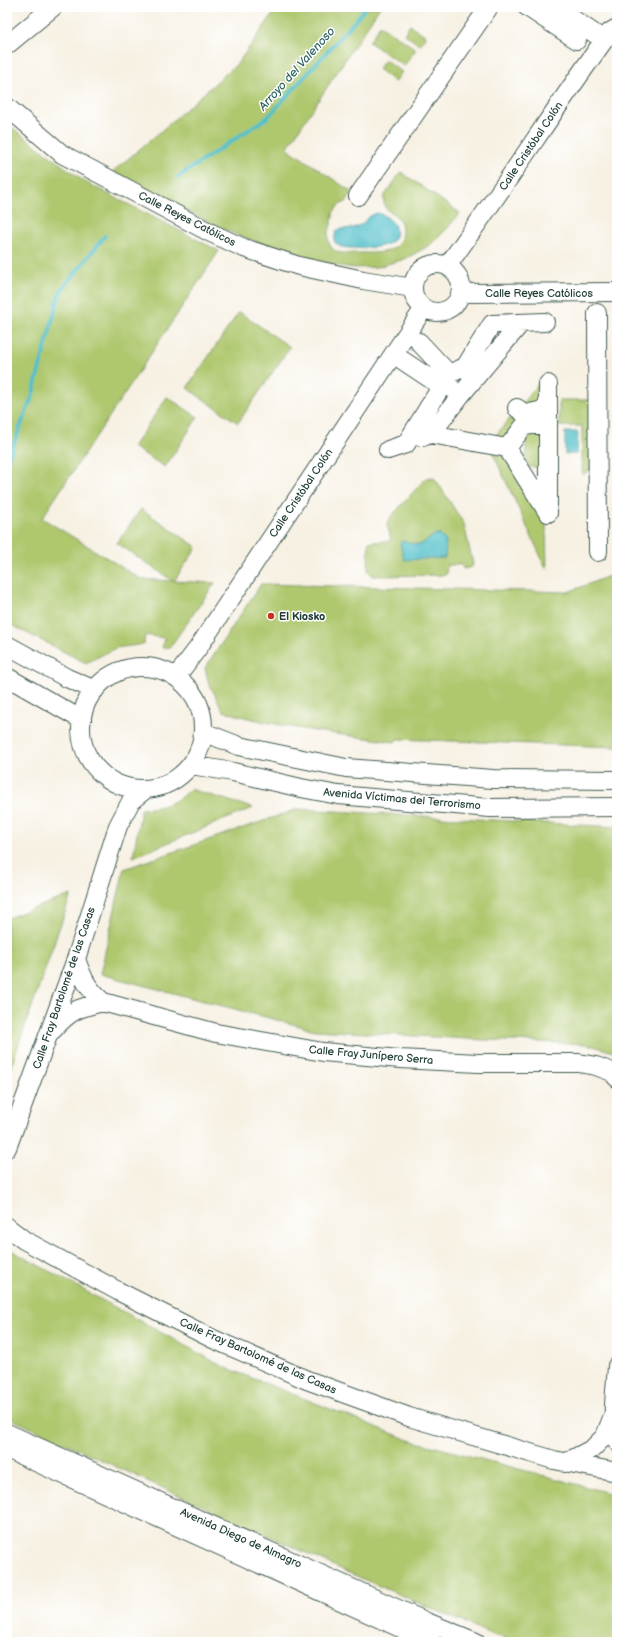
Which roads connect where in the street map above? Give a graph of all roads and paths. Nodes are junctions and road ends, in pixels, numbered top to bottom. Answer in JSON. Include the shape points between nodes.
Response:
{"nodes":[{"id":1,"x":53,"y":7,"type":"edge"},
{"id":2,"x":489,"y":7,"type":"edge"},
{"id":3,"x":527,"y":7,"type":"edge"},
{"id":4,"x":555,"y":7,"type":"edge"},
{"id":5,"x":611,"y":34,"type":"edge"},
{"id":6,"x":577,"y":40,"type":"dead end"},
{"id":7,"x":7,"y":45,"type":"edge"},
{"id":8,"x":7,"y":107,"type":"edge"},
{"id":9,"x":358,"y":196,"type":"dead end"},
{"id":10,"x":447,"y":266,"type":"junction"},
{"id":11,"x":413,"y":288,"type":"junction"},
{"id":12,"x":617,"y":292,"type":"edge"},
{"id":13,"x":460,"y":293,"type":"junction"},
{"id":14,"x":424,"y":308,"type":"junction"},
{"id":15,"x":597,"y":313,"type":"dead end"},
{"id":16,"x":545,"y":322,"type":"dead end"},
{"id":17,"x":521,"y":323,"type":"junction"},
{"id":18,"x":419,"y":342,"type":"dead end"},
{"id":19,"x":402,"y":360,"type":"dead end"},
{"id":20,"x":445,"y":381,"type":"junction"},
{"id":21,"x":548,"y":384,"type":"dead end"},
{"id":22,"x":460,"y":396,"type":"junction"},
{"id":23,"x":517,"y":408,"type":"dead end"},
{"id":24,"x":548,"y":416,"type":"junction"},
{"id":25,"x":431,"y":434,"type":"junction"},
{"id":26,"x":406,"y":444,"type":"junction"},
{"id":27,"x":508,"y":448,"type":"junction"},
{"id":28,"x":388,"y":450,"type":"dead end"},
{"id":29,"x":598,"y":552,"type":"dead end"},
{"id":30,"x":7,"y":645,"type":"edge"},
{"id":31,"x":7,"y":677,"type":"edge"},
{"id":32,"x":176,"y":677,"type":"junction"},
{"id":33,"x":95,"y":690,"type":"junction"},
{"id":34,"x":82,"y":720,"type":"junction"},
{"id":35,"x":203,"y":732,"type":"junction"},
{"id":36,"x":190,"y":765,"type":"junction"},
{"id":37,"x":617,"y":780,"type":"edge"},
{"id":38,"x":112,"y":781,"type":"junction"},
{"id":39,"x":146,"y":789,"type":"junction"},
{"id":40,"x":617,"y":808,"type":"edge"},
{"id":41,"x":118,"y":826,"type":"junction"},
{"id":42,"x":76,"y":959,"type":"junction"},
{"id":43,"x":103,"y":1002,"type":"junction"},
{"id":44,"x":49,"y":1033,"type":"junction"},
{"id":45,"x":617,"y":1078,"type":"edge"},
{"id":46,"x":7,"y":1148,"type":"edge"},
{"id":47,"x":7,"y":1227,"type":"edge"},
{"id":48,"x":617,"y":1366,"type":"edge"},
{"id":49,"x":615,"y":1412,"type":"junction"},
{"id":50,"x":7,"y":1433,"type":"edge"},
{"id":51,"x":617,"y":1442,"type":"edge"},
{"id":52,"x":7,"y":1448,"type":"edge"},
{"id":53,"x":565,"y":1463,"type":"junction"},
{"id":54,"x":617,"y":1472,"type":"edge"},
{"id":55,"x":431,"y":1642,"type":"edge"},
{"id":56,"x":476,"y":1642,"type":"edge"}],
"edges":[{"from":1,"to":7,"type":"street"},
{"from":2,"to":9,"type":"street"},
{"from":3,"to":6,"type":"street"},
{"from":4,"to":5,"type":"street"},
{"from":5,"to":10,"type":"street","name":"Calle Cristóbal Colón"},
{"from":8,"to":11,"type":"street","name":"Calle Reyes Católicos","via":[[62,154],[244,248],[299,266]]},
{"from":10,"to":11,"type":"street","via":[[439,264],[424,268],[414,280]]},
{"from":10,"to":13,"type":"street","via":[[458,277]]},
{"from":11,"to":14,"type":"street","via":[[414,296]]},
{"from":12,"to":13,"type":"street","name":"Calle Reyes Católicos"},
{"from":13,"to":14,"type":"street","via":[[457,300],[446,310],[431,311]]},
{"from":14,"to":32,"type":"street","name":"Calle Cristóbal Colón","via":[[198,648]]},
{"from":15,"to":29,"type":"street"},
{"from":16,"to":17,"type":"street"},
{"from":17,"to":20,"type":"street","via":[[492,324],[465,367]]},
{"from":17,"to":22,"type":"street"},
{"from":18,"to":20,"type":"street"},
{"from":19,"to":20,"type":"street"},
{"from":20,"to":22,"type":"street"},
{"from":20,"to":26,"type":"street"},
{"from":21,"to":24,"type":"street"},
{"from":22,"to":25,"type":"street"},
{"from":23,"to":24,"type":"street","via":[[525,414]]},
{"from":24,"to":27,"type":"street","via":[[524,426]]},
{"from":24,"to":27,"type":"street","via":[[548,513]]},
{"from":25,"to":26,"type":"street"},
{"from":25,"to":27,"type":"street"},
{"from":26,"to":28,"type":"street"},
{"from":30,"to":33,"type":"street","via":[[67,678]]},
{"from":31,"to":34,"type":"street"},
{"from":32,"to":33,"type":"street","via":[[160,670],[142,667],[124,670],[108,678]]},
{"from":32,"to":35,"type":"street","via":[[197,701],[202,716]]},
{"from":33,"to":34,"type":"street","via":[[86,704]]},
{"from":34,"to":38,"type":"street","via":[[82,738],[88,755],[98,770]]},
{"from":35,"to":36,"type":"street","via":[[199,750]]},
{"from":35,"to":37,"type":"street","via":[[239,746],[346,768],[493,779]]},
{"from":36,"to":39,"type":"street","via":[[173,780]]},
{"from":36,"to":40,"type":"street","name":"Avenida Víctimas del Terrorismo","via":[[338,795],[490,808]]},
{"from":38,"to":39,"type":"street"},
{"from":38,"to":41,"type":"street","name":"Calle Fray Bartolomé de las Casas","via":[[120,800]]},
{"from":39,"to":41,"type":"street","name":"Calle Fray Bartolomé de las Casas","via":[[131,801]]},
{"from":41,"to":42,"type":"street","name":"Calle Fray Bartolomé de las Casas"},
{"from":42,"to":43,"type":"street","name":"Calle Fray Junípero Serra","via":[[91,992]]},
{"from":42,"to":44,"type":"street","name":"Calle Fray Bartolomé de las Casas"},
{"from":43,"to":44,"type":"street","via":[[65,1016]]},
{"from":43,"to":45,"type":"street","name":"Calle Fray Junípero Serra","via":[[216,1033],[322,1052],[478,1063],[579,1063],[612,1072]]},
{"from":44,"to":46,"type":"street","name":"Calle Fray Bartolomé de las Casas"},
{"from":47,"to":53,"type":"street","name":"Calle Fray Bartolomé de las Casas","via":[[24,1240],[118,1291],[213,1339],[307,1380],[409,1418]]},
{"from":48,"to":49,"type":"street"},
{"from":49,"to":51,"type":"street"},
{"from":49,"to":53,"type":"street","via":[[606,1436],[592,1450]]},
{"from":50,"to":56,"type":"street","name":"Avenida Diego de Almagro"},
{"from":52,"to":55,"type":"street","name":"Avenida Diego de Almagro"},
{"from":53,"to":54,"type":"street","name":"Calle Fray Bartolomé de las Casas"}]}
